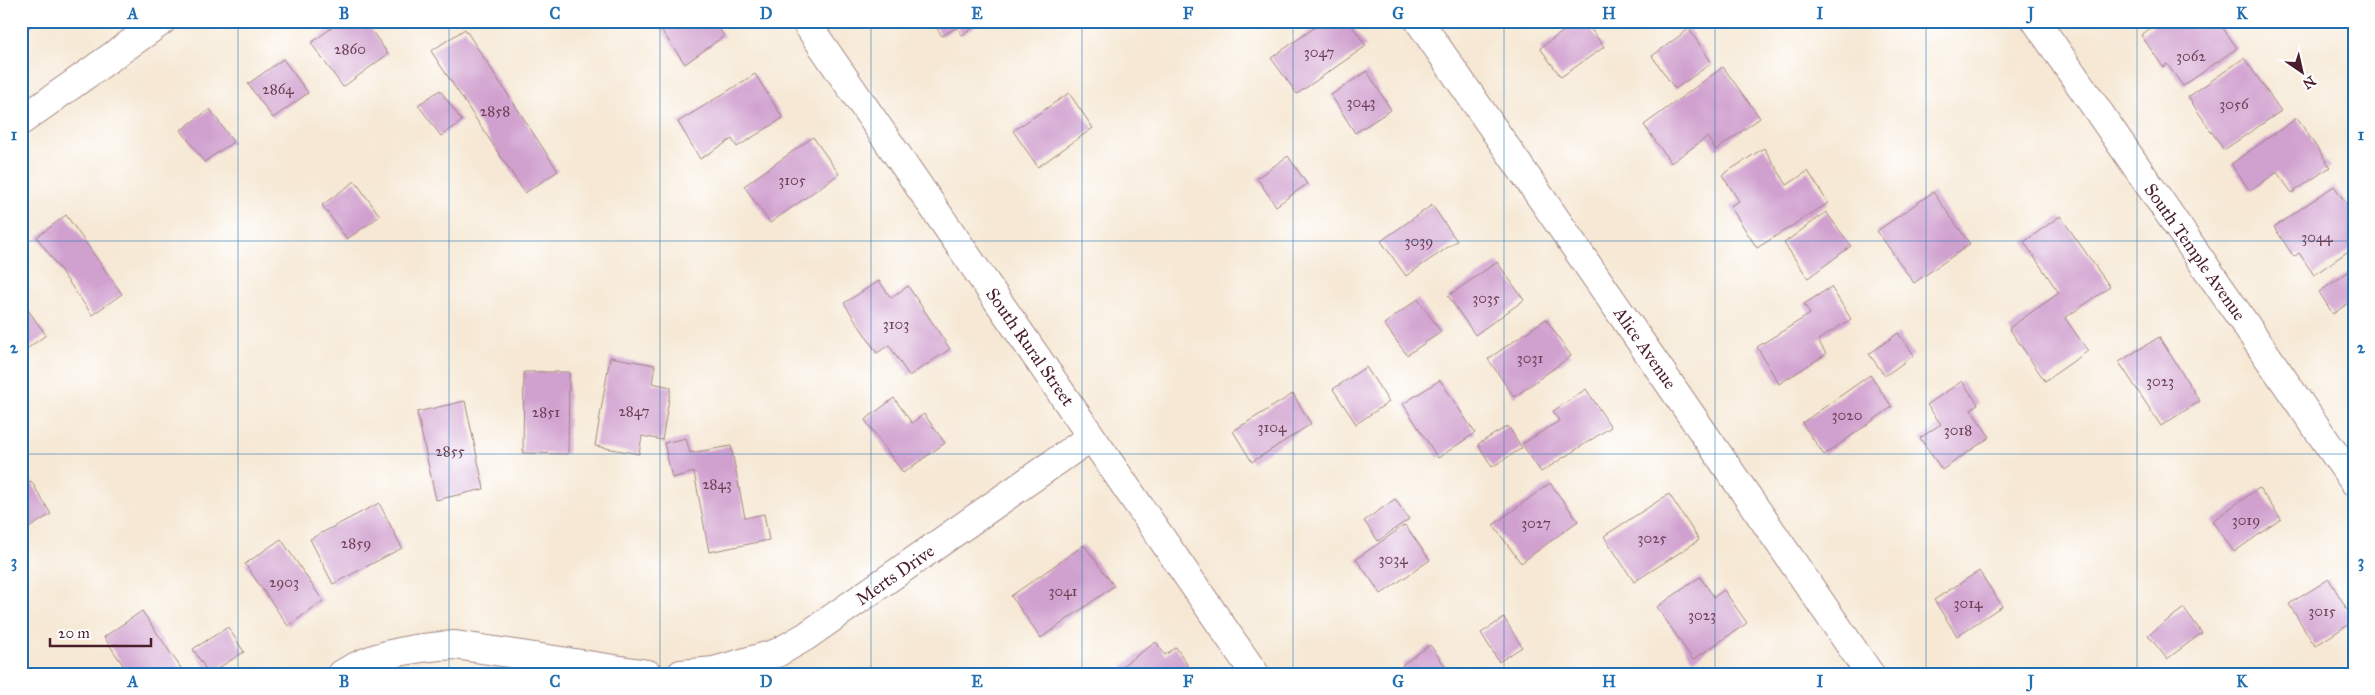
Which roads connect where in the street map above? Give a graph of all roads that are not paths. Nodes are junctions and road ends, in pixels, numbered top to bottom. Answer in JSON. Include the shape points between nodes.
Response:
{"nodes":[{"id":1,"x":162,"y":21,"type":"edge"},
{"id":2,"x":805,"y":21,"type":"edge"},
{"id":3,"x":1419,"y":21,"type":"edge"},
{"id":4,"x":2036,"y":21,"type":"edge"},
{"id":5,"x":21,"y":120,"type":"edge"},
{"id":6,"x":1091,"y":436,"type":"junction"},
{"id":7,"x":2354,"y":482,"type":"edge"},
{"id":8,"x":342,"y":674,"type":"edge"},
{"id":9,"x":648,"y":674,"type":"edge"},
{"id":10,"x":681,"y":674,"type":"edge"},
{"id":11,"x":1255,"y":674,"type":"edge"},
{"id":12,"x":1870,"y":674,"type":"edge"}],
"edges":[{"from":1,"to":5,"type":"street"},
{"from":2,"to":6,"type":"street","name":"South Rural Street"},
{"from":3,"to":12,"type":"street","name":"Alice Avenue"},
{"from":4,"to":7,"type":"street","name":"South Temple Avenue"},
{"from":6,"to":10,"type":"street","name":"Merts Drive","via":[[805,638],[777,653],[714,671]]},
{"from":6,"to":11,"type":"street","name":"South Rural Street"},
{"from":8,"to":9,"type":"street","via":[[364,662],[395,654],[424,647],[455,645]]}]}
